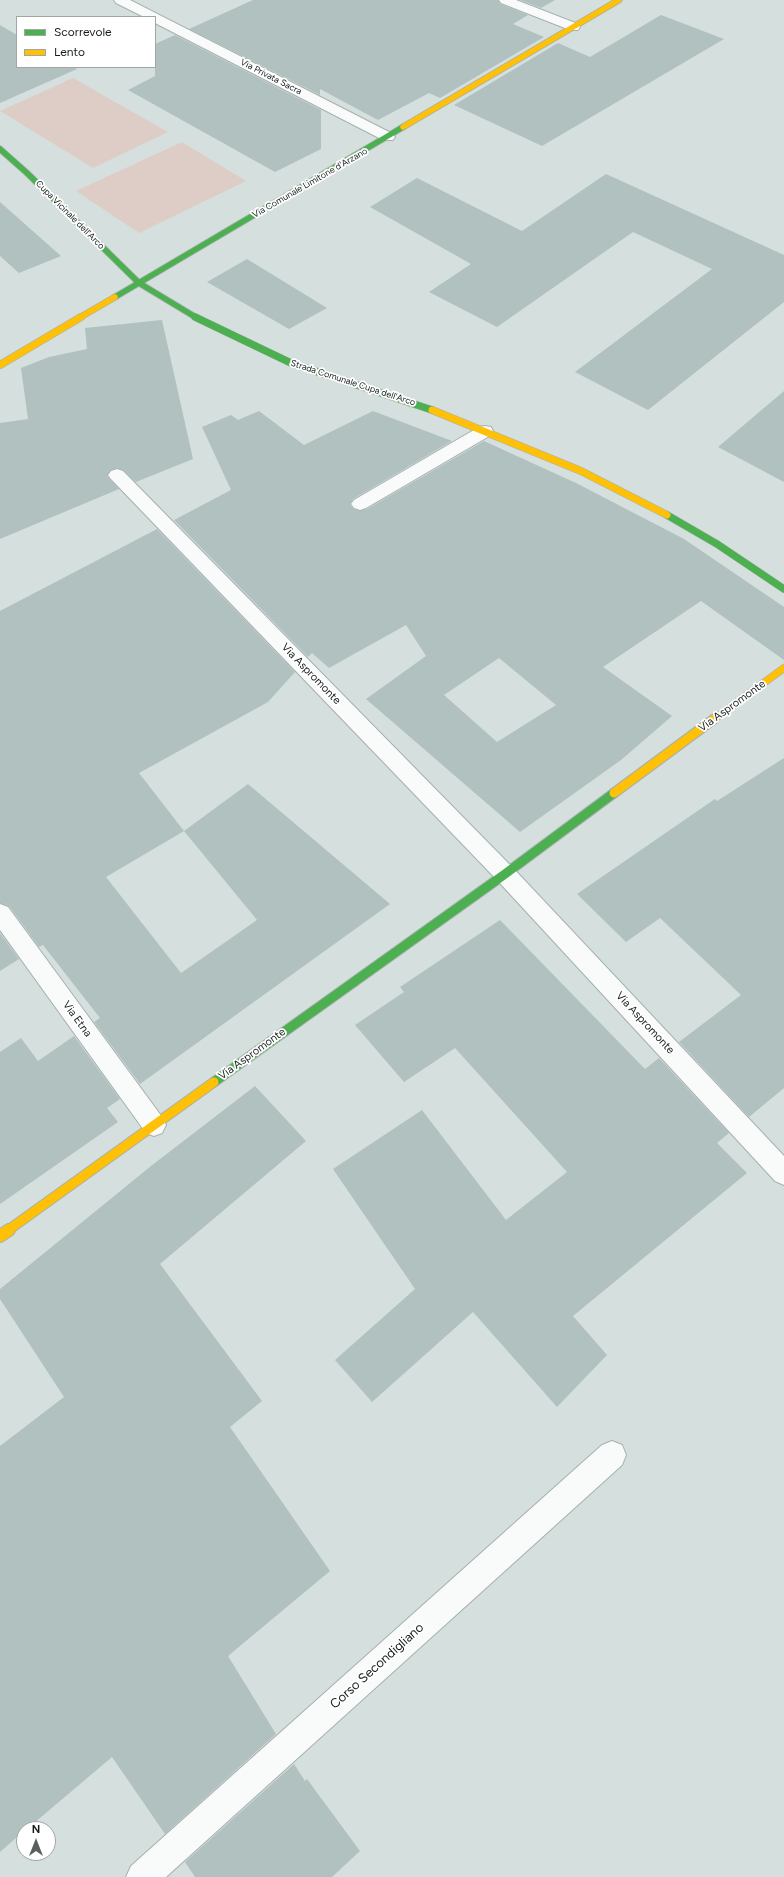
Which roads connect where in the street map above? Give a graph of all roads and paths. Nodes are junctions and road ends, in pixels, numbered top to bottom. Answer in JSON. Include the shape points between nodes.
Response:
{"nodes":[{"id":1,"x":120,"y":0,"type":"edge"},
{"id":2,"x":505,"y":0,"type":"edge"},
{"id":3,"x":619,"y":0,"type":"edge"},
{"id":4,"x":152,"y":16,"type":"edge"},
{"id":5,"x":156,"y":18,"type":"edge"},
{"id":6,"x":574,"y":27,"type":"junction"},
{"id":7,"x":388,"y":137,"type":"junction"},
{"id":8,"x":0,"y":149,"type":"edge"},
{"id":9,"x":139,"y":283,"type":"junction"},
{"id":10,"x":0,"y":365,"type":"edge"},
{"id":11,"x":486,"y":431,"type":"junction"},
{"id":12,"x":117,"y":475,"type":"dead end"},
{"id":13,"x":360,"y":504,"type":"dead end"},
{"id":14,"x":784,"y":589,"type":"edge"},
{"id":15,"x":784,"y":668,"type":"edge"},
{"id":16,"x":505,"y":874,"type":"junction"},
{"id":17,"x":0,"y":913,"type":"edge"},
{"id":18,"x":154,"y":1125,"type":"junction"},
{"id":19,"x":784,"y":1173,"type":"edge"},
{"id":20,"x":0,"y":1236,"type":"edge"},
{"id":21,"x":612,"y":1454,"type":"dead end"},
{"id":22,"x":142,"y":1877,"type":"edge"}],
"edges":[{"from":1,"to":4,"type":"street","name":"Via Privata Sacra"},
{"from":2,"to":6,"type":"street"},
{"from":3,"to":6,"type":"street","name":"Via Comunale Limitone d'Arzano"},
{"from":5,"to":7,"type":"street","name":"Via Privata Sacra"},
{"from":6,"to":7,"type":"street","name":"Via Comunale Limitone d'Arzano"},
{"from":7,"to":9,"type":"street","name":"Via Comunale Limitone d'Arzano"},
{"from":8,"to":9,"type":"street","name":"Cupa Vicinale dell'Arco","via":[[27,172]]},
{"from":9,"to":10,"type":"street","name":"Via Comunale Limitone d'Arzano"},
{"from":9,"to":11,"type":"street","name":"Strada Comunale Cupa dell'Arco","via":[[189,314],[291,363],[413,402]]},
{"from":11,"to":13,"type":"street"},
{"from":11,"to":14,"type":"street","name":"Strada Comunale Cupa dell'Arco","via":[[537,451],[648,504],[717,544]]},
{"from":12,"to":16,"type":"street","name":"Via Aspromonte"},
{"from":15,"to":16,"type":"street","name":"Via Aspromonte"},
{"from":16,"to":18,"type":"street","name":"Via Aspromonte"},
{"from":16,"to":19,"type":"street","name":"Via Aspromonte"},
{"from":17,"to":18,"type":"street","name":"Via Etna"},
{"from":18,"to":20,"type":"street","name":"Via Aspromonte"},
{"from":21,"to":22,"type":"street","name":"Corso Secondigliano"}]}
